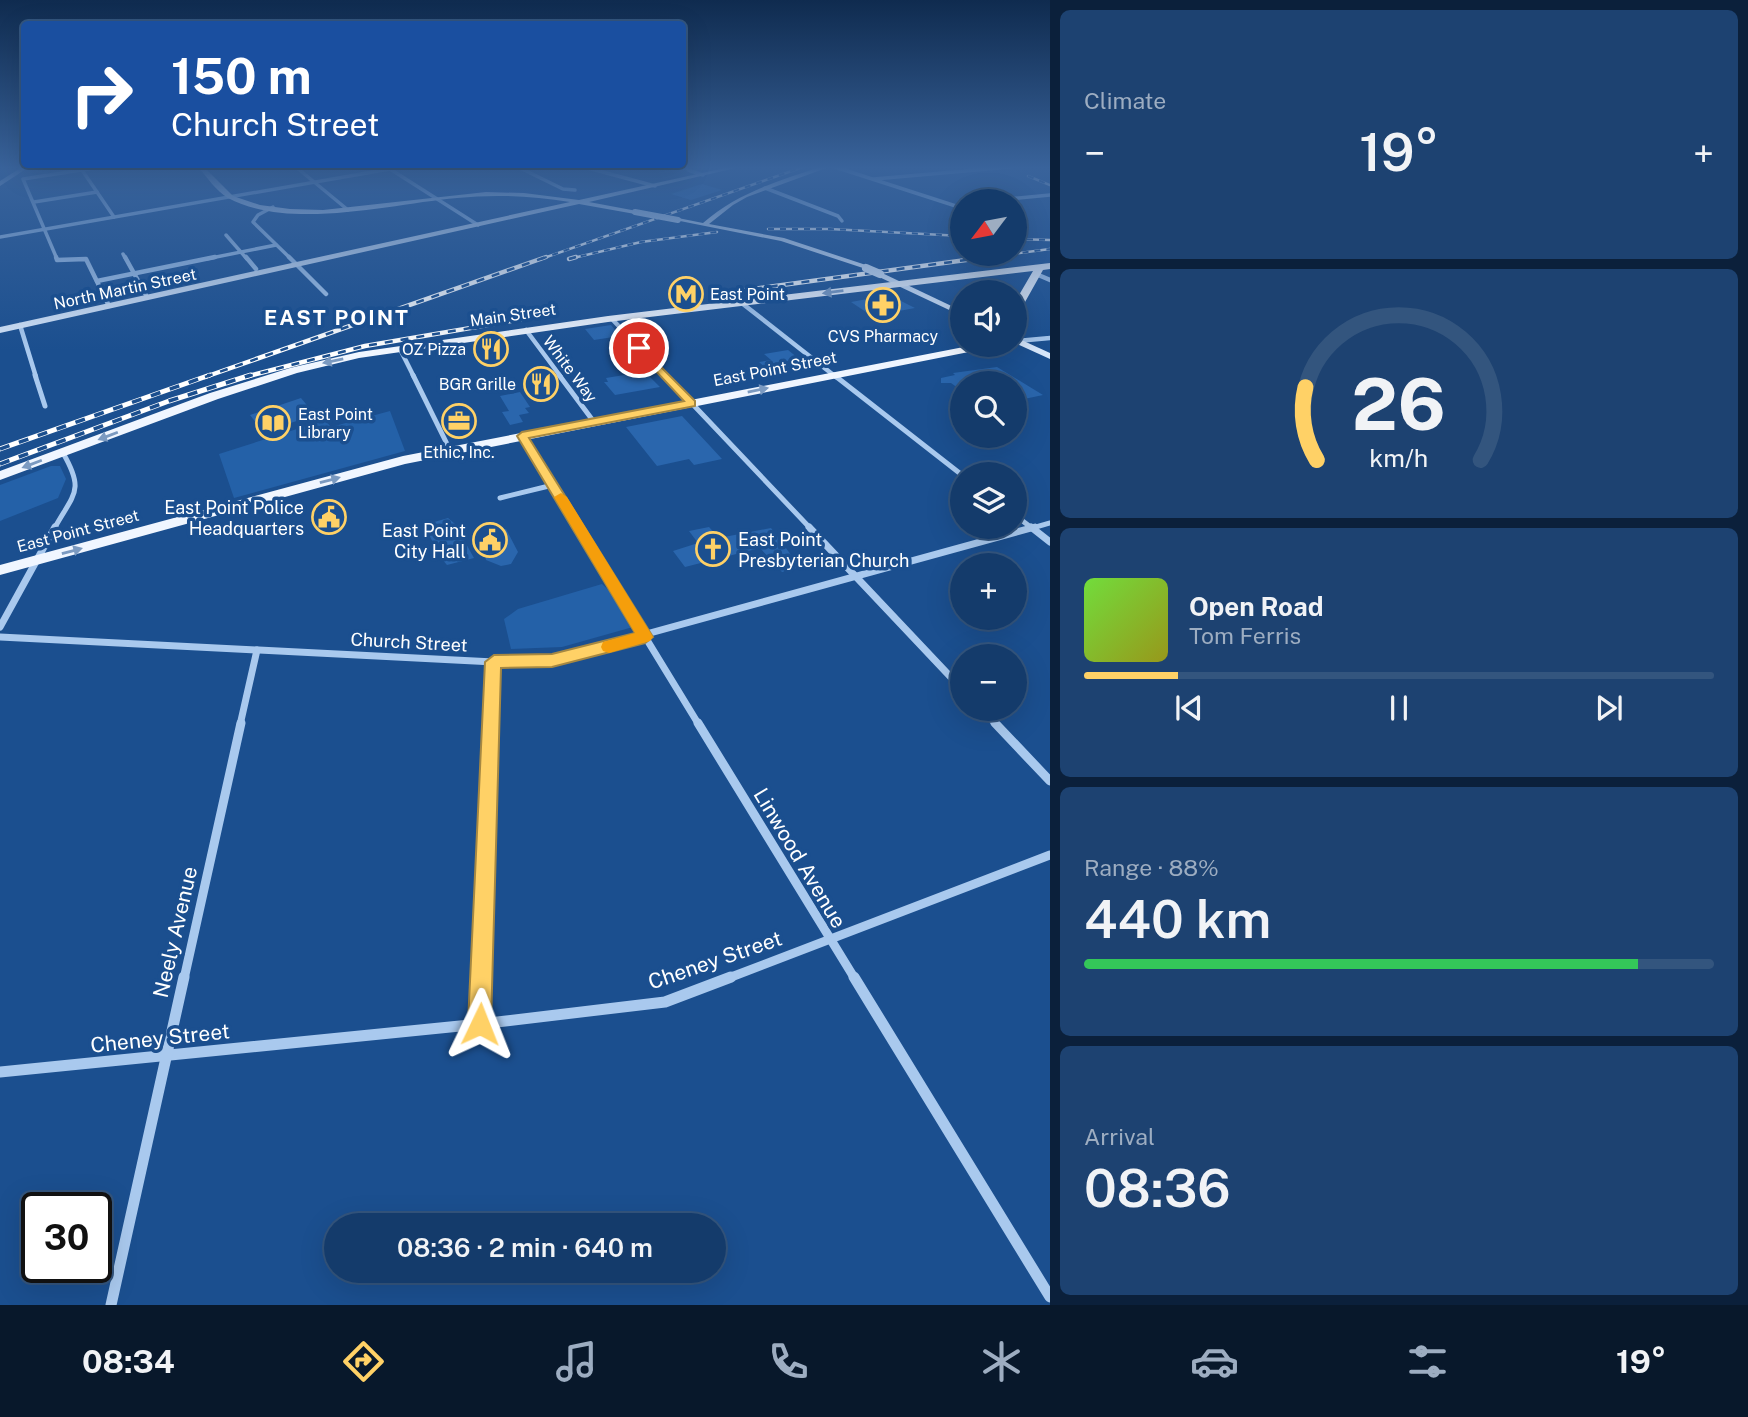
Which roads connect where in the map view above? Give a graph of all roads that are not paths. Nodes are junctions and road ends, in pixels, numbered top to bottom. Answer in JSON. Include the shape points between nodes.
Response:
{"nodes":[{"id":1,"x":51,"y":228,"type":"edge"},
{"id":2,"x":259,"y":228,"type":"edge"},
{"id":3,"x":465,"y":228,"type":"edge"},
{"id":4,"x":720,"y":228,"type":"edge"},
{"id":5,"x":728,"y":228,"type":"edge"},
{"id":6,"x":45,"y":229,"type":"junction"},
{"id":7,"x":731,"y":230,"type":"junction"},
{"id":8,"x":226,"y":234,"type":"dead end"},
{"id":9,"x":0,"y":237,"type":"edge"},
{"id":10,"x":800,"y":244,"type":"junction"},
{"id":11,"x":276,"y":245,"type":"junction"},
{"id":12,"x":242,"y":252,"type":"junction"},
{"id":13,"x":123,"y":254,"type":"dead end"},
{"id":14,"x":799,"y":256,"type":"dead end"},
{"id":15,"x":297,"y":265,"type":"junction"},
{"id":16,"x":256,"y":269,"type":"dead end"},
{"id":17,"x":1042,"y":269,"type":"edge"},
{"id":18,"x":134,"y":274,"type":"junction"},
{"id":19,"x":1050,"y":280,"type":"edge"},
{"id":20,"x":97,"y":281,"type":"junction"},
{"id":21,"x":900,"y":284,"type":"junction"},
{"id":22,"x":1027,"y":292,"type":"edge"},
{"id":23,"x":326,"y":294,"type":"dead end"},
{"id":24,"x":146,"y":295,"type":"dead end"},
{"id":25,"x":743,"y":304,"type":"junction"},
{"id":26,"x":109,"y":306,"type":"junction"},
{"id":27,"x":950,"y":308,"type":"edge"},
{"id":28,"x":612,"y":319,"type":"junction"},
{"id":29,"x":20,"y":326,"type":"junction"},
{"id":30,"x":0,"y":330,"type":"edge"},
{"id":31,"x":526,"y":330,"type":"junction"},
{"id":32,"x":1050,"y":338,"type":"edge"},
{"id":33,"x":1027,"y":340,"type":"edge"},
{"id":34,"x":1027,"y":346,"type":"edge"},
{"id":35,"x":400,"y":349,"type":"junction"},
{"id":36,"x":950,"y":353,"type":"edge"},
{"id":37,"x":1050,"y":356,"type":"edge"},
{"id":38,"x":835,"y":375,"type":"junction"},
{"id":39,"x":691,"y":403,"type":"junction"},
{"id":40,"x":45,"y":406,"type":"dead end"},
{"id":41,"x":594,"y":422,"type":"junction"},
{"id":42,"x":522,"y":436,"type":"junction"},
{"id":43,"x":450,"y":450,"type":"junction"},
{"id":44,"x":63,"y":453,"type":"junction"},
{"id":45,"x":950,"y":466,"type":"edge"},
{"id":46,"x":0,"y":476,"type":"edge"},
{"id":47,"x":553,"y":485,"type":"junction"},
{"id":48,"x":500,"y":498,"type":"dead end"},
{"id":49,"x":1050,"y":523,"type":"edge"},
{"id":50,"x":1027,"y":524,"type":"edge"},
{"id":51,"x":1032,"y":528,"type":"junction"},
{"id":52,"x":1050,"y":542,"type":"edge"},
{"id":53,"x":37,"y":560,"type":"junction"},
{"id":54,"x":0,"y":570,"type":"edge"},
{"id":55,"x":856,"y":577,"type":"junction"},
{"id":56,"x":0,"y":627,"type":"edge"},
{"id":57,"x":0,"y":637,"type":"edge"},
{"id":58,"x":645,"y":637,"type":"junction"},
{"id":59,"x":257,"y":650,"type":"junction"},
{"id":60,"x":494,"y":662,"type":"junction"},
{"id":61,"x":950,"y":676,"type":"edge"},
{"id":62,"x":992,"y":721,"type":"edge"},
{"id":63,"x":1050,"y":781,"type":"edge"},
{"id":64,"x":1050,"y":855,"type":"edge"},
{"id":65,"x":830,"y":940,"type":"junction"},
{"id":66,"x":480,"y":1024,"type":"junction"},
{"id":67,"x":166,"y":1057,"type":"junction"},
{"id":68,"x":0,"y":1072,"type":"edge"},
{"id":69,"x":1050,"y":1297,"type":"edge"},
{"id":70,"x":111,"y":1305,"type":"edge"}],
"edges":[{"from":1,"to":6,"type":"street"},
{"from":2,"to":11,"type":"street"},
{"from":3,"to":15,"type":"main road","name":"North Martin Street"},
{"from":4,"to":7,"type":"main road"},
{"from":5,"to":7,"type":"main road"},
{"from":6,"to":9,"type":"street"},
{"from":6,"to":20,"type":"street","via":[[57,260],[86,259]]},
{"from":7,"to":10,"type":"main road"},
{"from":8,"to":12,"type":"street"},
{"from":10,"to":14,"type":"main road"},
{"from":10,"to":21,"type":"main road","bridge":true},
{"from":11,"to":12,"type":"street"},
{"from":11,"to":15,"type":"street"},
{"from":12,"to":16,"type":"street"},
{"from":12,"to":18,"type":"street"},
{"from":13,"to":18,"type":"street"},
{"from":15,"to":23,"type":"street"},
{"from":15,"to":26,"type":"main road","name":"North Martin Street"},
{"from":17,"to":19,"type":"street"},
{"from":17,"to":21,"type":"main road","name":"Main Street"},
{"from":17,"to":22,"type":"main road"},
{"from":18,"to":20,"type":"street"},
{"from":18,"to":24,"type":"street"},
{"from":20,"to":26,"type":"street"},
{"from":21,"to":25,"type":"main road","name":"Main Street","one_way":true},
{"from":21,"to":27,"type":"main road"},
{"from":25,"to":28,"type":"main road","name":"Main Street"},
{"from":25,"to":38,"type":"street"},
{"from":26,"to":29,"type":"main road","name":"North Martin Street"},
{"from":28,"to":31,"type":"main road","name":"Main Street"},
{"from":28,"to":39,"type":"street"},
{"from":29,"to":30,"type":"main road","name":"North Martin Street"},
{"from":29,"to":40,"type":"street"},
{"from":31,"to":35,"type":"main road","name":"Main Street"},
{"from":31,"to":41,"type":"street","name":"White Way"},
{"from":32,"to":33,"type":"street"},
{"from":34,"to":37,"type":"main road"},
{"from":35,"to":43,"type":"street"},
{"from":35,"to":44,"type":"main road","name":"Main Street","one_way":true,"via":[[261,380]]},
{"from":36,"to":38,"type":"main road","name":"East Point Street"},
{"from":39,"to":38,"type":"main road","name":"East Point Street","one_way":true},
{"from":38,"to":45,"type":"street"},
{"from":39,"to":41,"type":"main road","name":"East Point Street"},
{"from":39,"to":55,"type":"street"},
{"from":41,"to":42,"type":"main road","name":"East Point Street"},
{"from":42,"to":43,"type":"main road","name":"East Point Street"},
{"from":42,"to":47,"type":"street","name":"Linwood Avenue"},
{"from":53,"to":43,"type":"main road","name":"East Point Street","one_way":true},
{"from":44,"to":46,"type":"main road","name":"Main Street","one_way":true},
{"from":44,"to":53,"type":"street","via":[[76,477],[76,488]]},
{"from":47,"to":48,"type":"street"},
{"from":47,"to":58,"type":"street","name":"Linwood Avenue"},
{"from":49,"to":51,"type":"street","name":"Church Street"},
{"from":50,"to":51,"type":"street"},
{"from":51,"to":52,"type":"street"},
{"from":51,"to":55,"type":"street","name":"Church Street"},
{"from":53,"to":54,"type":"main road","name":"East Point Street"},
{"from":53,"to":56,"type":"street"},
{"from":55,"to":58,"type":"street","name":"Church Street"},
{"from":55,"to":61,"type":"street"},
{"from":57,"to":59,"type":"street","name":"Church Street"},
{"from":58,"to":60,"type":"street","name":"Church Street","via":[[552,660]]},
{"from":58,"to":65,"type":"street","name":"Linwood Avenue"},
{"from":59,"to":60,"type":"street","name":"Church Street"},
{"from":59,"to":67,"type":"street","name":"Neely Avenue"},
{"from":60,"to":66,"type":"street"},
{"from":62,"to":63,"type":"street"},
{"from":64,"to":65,"type":"street","name":"Cheney Street"},
{"from":65,"to":66,"type":"street","name":"Cheney Street","via":[[665,1002]]},
{"from":65,"to":69,"type":"street","name":"Linwood Avenue"},
{"from":66,"to":67,"type":"street","name":"Cheney Street"},
{"from":67,"to":68,"type":"street","name":"Cheney Street"},
{"from":67,"to":70,"type":"street","name":"Neely Avenue"}]}
